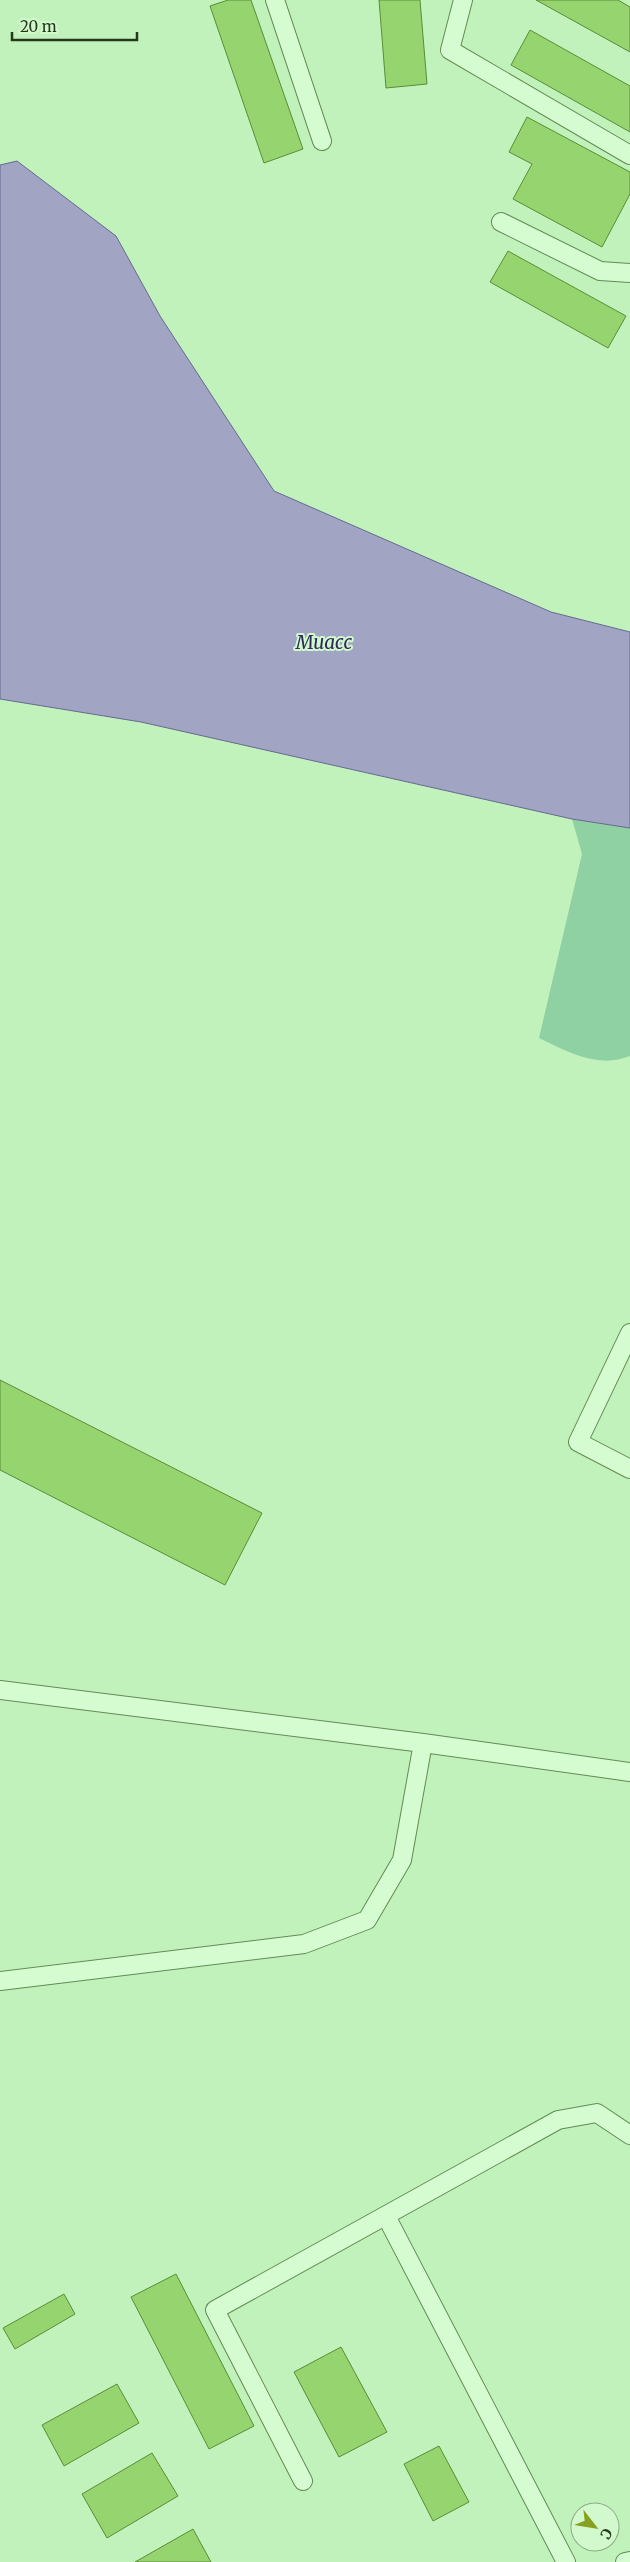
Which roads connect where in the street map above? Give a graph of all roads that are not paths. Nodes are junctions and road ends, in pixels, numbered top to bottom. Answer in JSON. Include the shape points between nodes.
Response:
{"nodes":[{"id":1,"x":275,"y":0,"type":"edge"},
{"id":2,"x":463,"y":0,"type":"edge"},
{"id":3,"x":322,"y":140,"type":"dead end"},
{"id":4,"x":630,"y":155,"type":"edge"},
{"id":5,"x":501,"y":222,"type":"dead end"},
{"id":6,"x":630,"y":272,"type":"edge"},
{"id":7,"x":630,"y":1332,"type":"edge"},
{"id":8,"x":630,"y":1469,"type":"edge"},
{"id":9,"x":0,"y":1690,"type":"edge"},
{"id":10,"x":423,"y":1743,"type":"junction"},
{"id":11,"x":630,"y":1772,"type":"edge"},
{"id":12,"x":0,"y":1980,"type":"edge"},
{"id":13,"x":630,"y":2135,"type":"edge"},
{"id":14,"x":386,"y":2216,"type":"junction"},
{"id":15,"x":303,"y":2482,"type":"dead end"},
{"id":16,"x":630,"y":2560,"type":"edge"},
{"id":17,"x":566,"y":2562,"type":"edge"},
{"id":18,"x":625,"y":2562,"type":"edge"}],
"edges":[{"from":1,"to":3,"type":"lane"},
{"from":2,"to":4,"type":"lane","via":[[450,50]]},
{"from":5,"to":6,"type":"lane","via":[[600,272]]},
{"from":7,"to":8,"type":"lane","via":[[578,1442]]},
{"from":9,"to":10,"type":"lane"},
{"from":10,"to":11,"type":"lane"},
{"from":10,"to":12,"type":"lane","via":[[402,1860],[367,1920],[304,1944]]},
{"from":13,"to":14,"type":"lane","via":[[597,2113],[558,2120]]},
{"from":14,"to":15,"type":"lane","via":[[215,2310]]},
{"from":14,"to":17,"type":"lane"},
{"from":16,"to":18,"type":"lane"}]}
